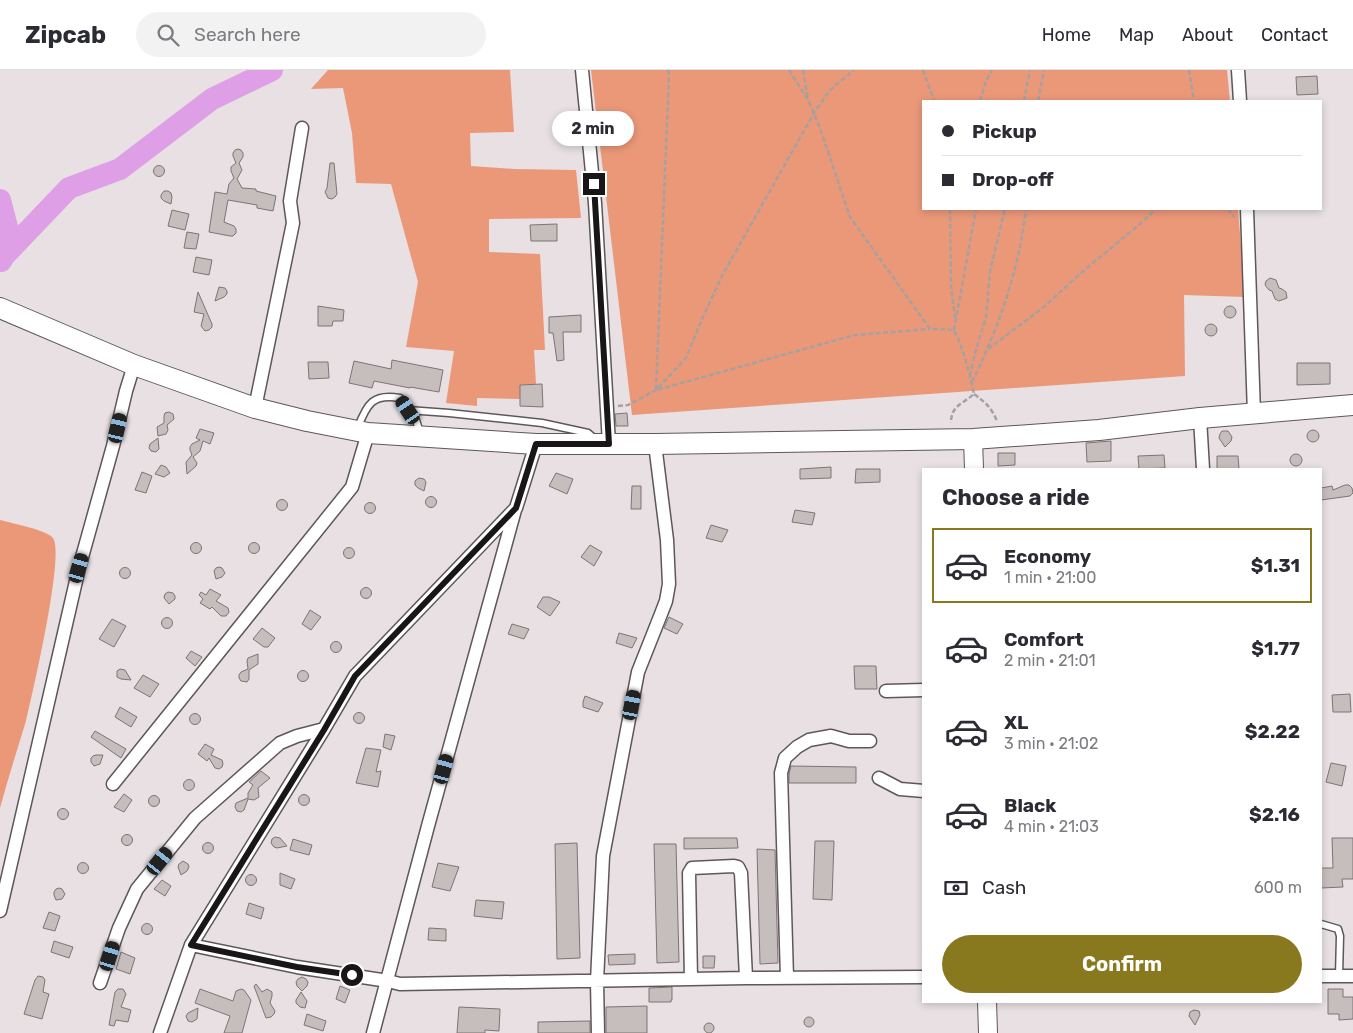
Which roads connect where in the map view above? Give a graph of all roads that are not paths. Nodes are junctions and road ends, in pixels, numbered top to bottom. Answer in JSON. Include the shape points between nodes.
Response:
{"nodes":[{"id":1,"x":582,"y":70,"type":"edge"},
{"id":2,"x":1238,"y":70,"type":"edge"},
{"id":3,"x":1240,"y":100,"type":"edge"},
{"id":4,"x":302,"y":128,"type":"dead end"},
{"id":5,"x":1247,"y":210,"type":"edge"},
{"id":6,"x":5,"y":310,"type":"edge"},
{"id":7,"x":134,"y":365,"type":"junction"},
{"id":8,"x":1353,"y":405,"type":"edge"},
{"id":9,"x":255,"y":408,"type":"junction"},
{"id":10,"x":408,"y":410,"type":"junction"},
{"id":11,"x":1254,"y":414,"type":"junction"},
{"id":12,"x":1200,"y":418,"type":"junction"},
{"id":13,"x":362,"y":432,"type":"junction"},
{"id":14,"x":422,"y":436,"type":"junction"},
{"id":15,"x":973,"y":439,"type":"junction"},
{"id":16,"x":536,"y":444,"type":"junction"},
{"id":17,"x":605,"y":444,"type":"junction"},
{"id":18,"x":655,"y":444,"type":"junction"},
{"id":19,"x":974,"y":468,"type":"edge"},
{"id":20,"x":1203,"y":468,"type":"edge"},
{"id":21,"x":516,"y":508,"type":"junction"},
{"id":22,"x":922,"y":690,"type":"edge"},
{"id":23,"x":886,"y":691,"type":"dead end"},
{"id":24,"x":324,"y":730,"type":"junction"},
{"id":25,"x":870,"y":740,"type":"dead end"},
{"id":26,"x":879,"y":778,"type":"dead end"},
{"id":27,"x":113,"y":784,"type":"dead end"},
{"id":28,"x":922,"y":790,"type":"edge"},
{"id":29,"x":0,"y":911,"type":"edge"},
{"id":30,"x":1322,"y":924,"type":"edge"},
{"id":31,"x":191,"y":945,"type":"junction"},
{"id":32,"x":1322,"y":976,"type":"edge"},
{"id":33,"x":1339,"y":976,"type":"junction"},
{"id":34,"x":1353,"y":976,"type":"edge"},
{"id":35,"x":922,"y":977,"type":"edge"},
{"id":36,"x":746,"y":978,"type":"junction"},
{"id":37,"x":787,"y":978,"type":"junction"},
{"id":38,"x":691,"y":979,"type":"junction"},
{"id":39,"x":388,"y":981,"type":"junction"},
{"id":40,"x":597,"y":981,"type":"junction"},
{"id":41,"x":100,"y":983,"type":"dead end"},
{"id":42,"x":987,"y":1003,"type":"edge"},
{"id":43,"x":160,"y":1033,"type":"edge"},
{"id":44,"x":373,"y":1033,"type":"edge"},
{"id":45,"x":598,"y":1033,"type":"edge"},
{"id":46,"x":988,"y":1033,"type":"edge"}],
"edges":[{"from":1,"to":17,"type":"street","via":[[595,203],[607,407]]},
{"from":2,"to":3,"type":"street"},
{"from":4,"to":9,"type":"street","via":[[290,201],[293,223]]},
{"from":5,"to":11,"type":"street"},
{"from":6,"to":7,"type":"main road"},
{"from":7,"to":9,"type":"main road"},
{"from":7,"to":29,"type":"street","via":[[79,568]]},
{"from":8,"to":11,"type":"main road"},
{"from":9,"to":13,"type":"main road"},
{"from":10,"to":13,"type":"lane","via":[[400,398],[388,395],[373,400],[364,412]]},
{"from":10,"to":14,"type":"lane"},
{"from":10,"to":17,"type":"lane","via":[[542,423],[588,433]]},
{"from":11,"to":12,"type":"main road"},
{"from":12,"to":15,"type":"main road","via":[[1099,430]]},
{"from":12,"to":20,"type":"street"},
{"from":13,"to":14,"type":"main road"},
{"from":13,"to":27,"type":"street","via":[[352,488]]},
{"from":14,"to":16,"type":"main road"},
{"from":15,"to":18,"type":"main road"},
{"from":15,"to":19,"type":"main road"},
{"from":16,"to":17,"type":"main road"},
{"from":16,"to":21,"type":"street"},
{"from":17,"to":18,"type":"main road"},
{"from":18,"to":40,"type":"street","via":[[669,584],[666,601],[638,672],[603,856]]},
{"from":21,"to":24,"type":"street","via":[[355,676]]},
{"from":21,"to":39,"type":"street"},
{"from":22,"to":23,"type":"street"},
{"from":24,"to":31,"type":"street"},
{"from":24,"to":41,"type":"street","via":[[280,743],[195,818],[137,889]]},
{"from":25,"to":37,"type":"street","via":[[849,741],[831,736],[809,740],[785,758],[781,773]]},
{"from":26,"to":28,"type":"street","via":[[900,789]]},
{"from":30,"to":33,"type":"lane","via":[[1338,929]]},
{"from":31,"to":39,"type":"street","via":[[297,967]]},
{"from":31,"to":43,"type":"street"},
{"from":32,"to":33,"type":"street"},
{"from":33,"to":34,"type":"street"},
{"from":35,"to":37,"type":"street"},
{"from":36,"to":37,"type":"street"},
{"from":36,"to":38,"type":"street"},
{"from":36,"to":38,"type":"street","via":[[741,873],[734,866],[692,868],[690,872]]},
{"from":38,"to":40,"type":"street"},
{"from":39,"to":40,"type":"street","via":[[400,984]]},
{"from":39,"to":44,"type":"street"},
{"from":40,"to":45,"type":"street"},
{"from":42,"to":46,"type":"main road"}]}
